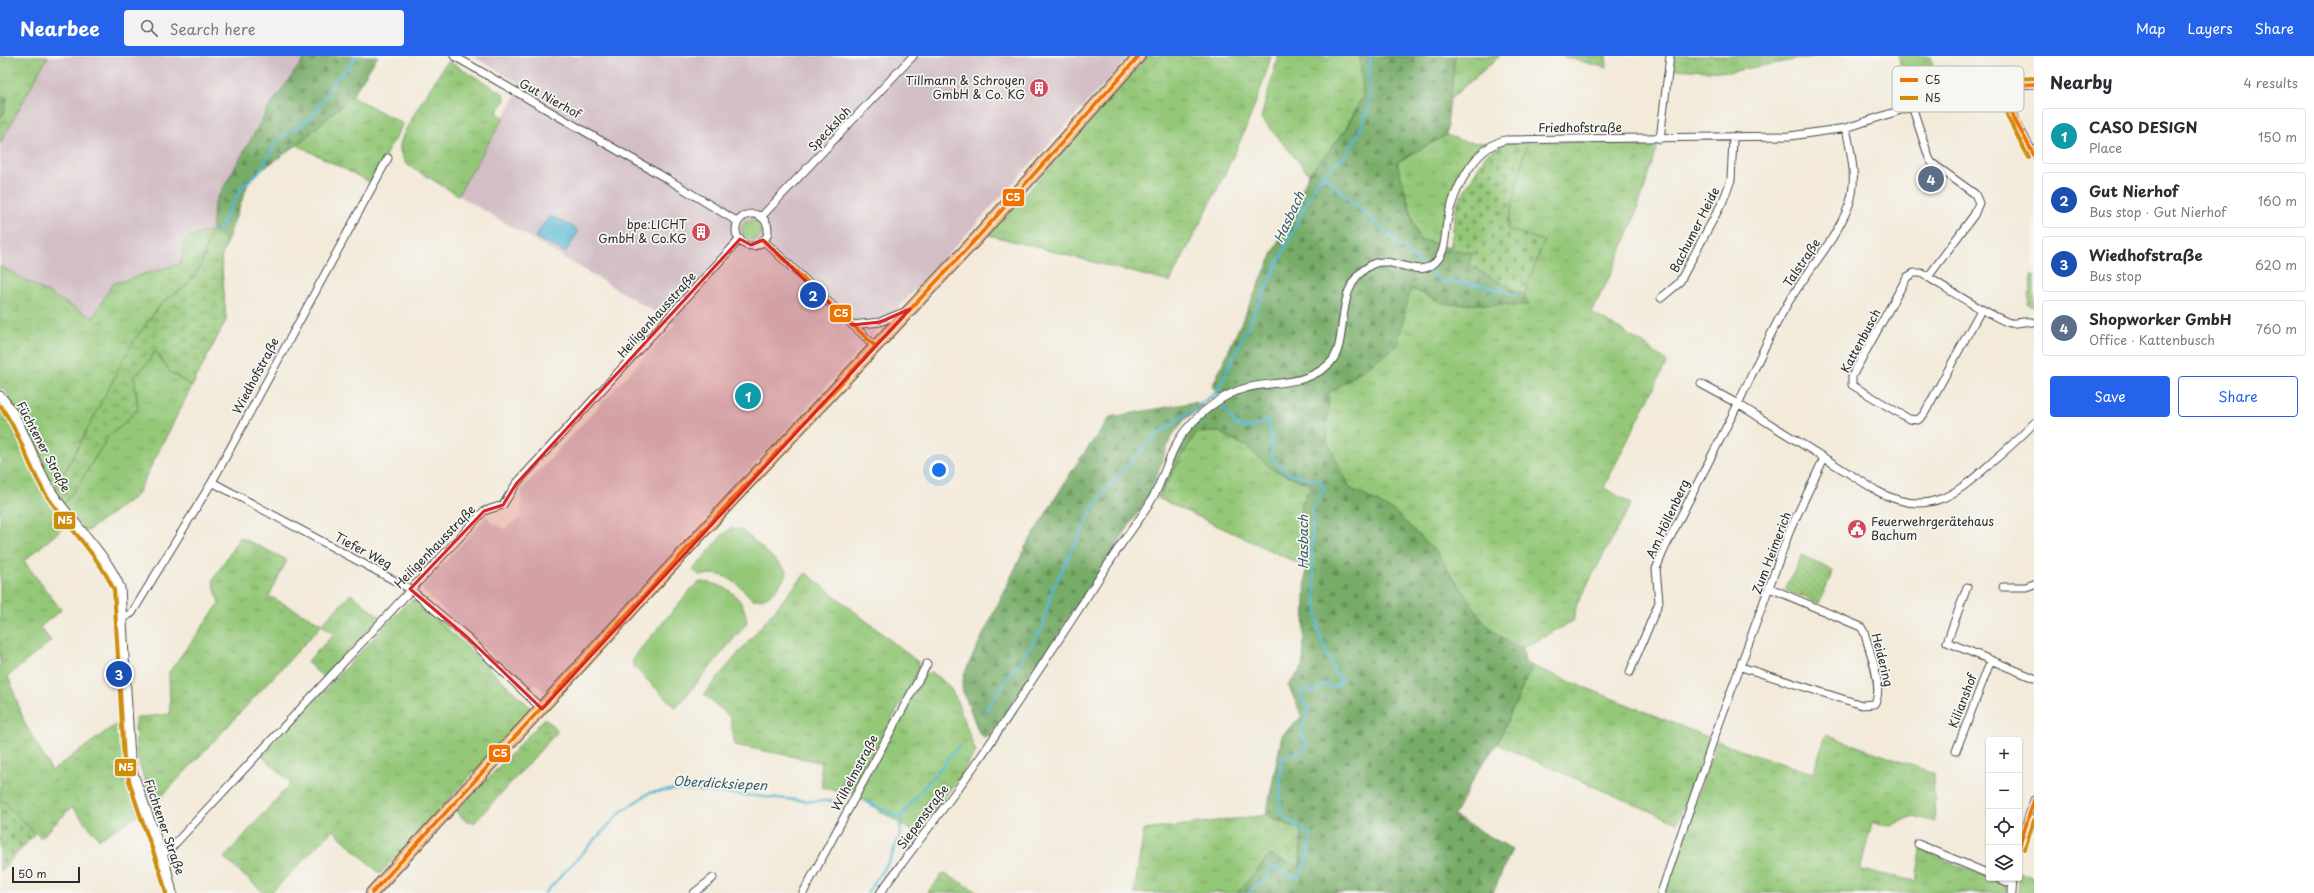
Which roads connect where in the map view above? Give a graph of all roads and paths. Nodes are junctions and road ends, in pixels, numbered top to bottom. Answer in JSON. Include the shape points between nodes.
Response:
{"nodes":[{"id":1,"x":454,"y":56,"type":"edge"},
{"id":2,"x":913,"y":56,"type":"edge"},
{"id":3,"x":1139,"y":56,"type":"edge"},
{"id":4,"x":1670,"y":56,"type":"edge"},
{"id":5,"x":2034,"y":84,"type":"edge"},
{"id":6,"x":2024,"y":85,"type":"edge"},
{"id":7,"x":1894,"y":112,"type":"edge"},
{"id":8,"x":1914,"y":112,"type":"edge"},
{"id":9,"x":2012,"y":112,"type":"edge"},
{"id":10,"x":1846,"y":128,"type":"junction"},
{"id":11,"x":1660,"y":139,"type":"junction"},
{"id":12,"x":1733,"y":139,"type":"junction"},
{"id":13,"x":2034,"y":155,"type":"edge"},
{"id":14,"x":388,"y":158,"type":"dead end"},
{"id":15,"x":761,"y":217,"type":"junction"},
{"id":16,"x":738,"y":222,"type":"junction"},
{"id":17,"x":740,"y":240,"type":"junction"},
{"id":18,"x":763,"y":240,"type":"junction"},
{"id":19,"x":1928,"y":278,"type":"junction"},
{"id":20,"x":1661,"y":298,"type":"dead end"},
{"id":21,"x":910,"y":309,"type":"junction"},
{"id":22,"x":1981,"y":310,"type":"junction"},
{"id":23,"x":2034,"y":323,"type":"edge"},
{"id":24,"x":852,"y":325,"type":"junction"},
{"id":25,"x":875,"y":346,"type":"junction"},
{"id":26,"x":1701,"y":384,"type":"dead end"},
{"id":27,"x":0,"y":396,"type":"edge"},
{"id":28,"x":1214,"y":404,"type":"joint"},
{"id":29,"x":1738,"y":404,"type":"junction"},
{"id":30,"x":2034,"y":423,"type":"edge"},
{"id":31,"x":1824,"y":458,"type":"junction"},
{"id":32,"x":212,"y":482,"type":"junction"},
{"id":33,"x":2034,"y":584,"type":"edge"},
{"id":34,"x":1967,"y":587,"type":"dead end"},
{"id":35,"x":2003,"y":587,"type":"dead end"},
{"id":36,"x":1770,"y":588,"type":"junction"},
{"id":37,"x":410,"y":589,"type":"junction"},
{"id":38,"x":123,"y":618,"type":"junction"},
{"id":39,"x":1990,"y":660,"type":"junction"},
{"id":40,"x":927,"y":664,"type":"dead end"},
{"id":41,"x":1740,"y":667,"type":"junction"},
{"id":42,"x":1630,"y":672,"type":"dead end"},
{"id":43,"x":2034,"y":678,"type":"edge"},
{"id":44,"x":542,"y":709,"type":"junction"},
{"id":45,"x":1956,"y":751,"type":"dead end"},
{"id":46,"x":2034,"y":800,"type":"edge"},
{"id":47,"x":1918,"y":844,"type":"dead end"},
{"id":48,"x":2020,"y":845,"type":"edge"},
{"id":49,"x":162,"y":855,"type":"junction"},
{"id":50,"x":1986,"y":873,"type":"edge"},
{"id":51,"x":713,"y":878,"type":"dead end"},
{"id":52,"x":2013,"y":881,"type":"edge"},
{"id":53,"x":172,"y":893,"type":"edge"},
{"id":54,"x":372,"y":893,"type":"edge"},
{"id":55,"x":694,"y":893,"type":"edge"},
{"id":56,"x":803,"y":893,"type":"edge"},
{"id":57,"x":880,"y":893,"type":"edge"},
{"id":58,"x":1660,"y":893,"type":"edge"},
{"id":59,"x":2012,"y":893,"type":"edge"}],
"edges":[{"from":1,"to":16,"type":"street","name":"Gut Nierhof"},
{"from":2,"to":15,"type":"street","name":"Specksloh"},
{"from":3,"to":21,"type":"main road"},
{"from":4,"to":11,"type":"street"},
{"from":5,"to":6,"type":"street","name":"Friedhofstraße"},
{"from":7,"to":10,"type":"street","name":"Friedhofstraße"},
{"from":8,"to":19,"type":"street","via":[[1929,158],[1975,194],[1979,203],[1974,215]]},
{"from":9,"to":13,"type":"street"},
{"from":10,"to":12,"type":"street","name":"Friedhofstraße","via":[[1790,136]]},
{"from":10,"to":29,"type":"street","name":"Talstraße","via":[[1853,158],[1854,184],[1849,204],[1830,240],[1786,307]]},
{"from":11,"to":12,"type":"street","name":"Friedhofstraße"},
{"from":11,"to":28,"type":"street","name":"Friedhofstraße","via":[[1509,140],[1493,145],[1475,162],[1461,183],[1449,213],[1439,258],[1430,266],[1421,269],[1380,262],[1365,269],[1353,284],[1346,299],[1336,356],[1325,367],[1305,378],[1282,384],[1247,388]]},
{"from":12,"to":20,"type":"street","name":"Bachumer Heide","via":[[1732,176],[1723,201],[1679,283]]},
{"from":14,"to":32,"type":"street","name":"Wiedhofstraße"},
{"from":15,"to":16,"type":"street","via":[[748,214]]},
{"from":15,"to":18,"type":"street","via":[[768,228]]},
{"from":16,"to":17,"type":"street","via":[[736,231]]},
{"from":17,"to":18,"type":"street","via":[[751,246]]},
{"from":17,"to":37,"type":"street","name":"Heiligenhausstraße","via":[[516,484],[503,505],[484,511]]},
{"from":18,"to":24,"type":"street"},
{"from":19,"to":22,"type":"street","name":"Kattenbusch"},
{"from":19,"to":22,"type":"street","name":"Kattenbusch","via":[[1917,272],[1908,277],[1852,376],[1851,381],[1855,388],[1909,420],[1918,420],[1924,414]]},
{"from":21,"to":24,"type":"street","one_way":true,"via":[[880,322]]},
{"from":21,"to":25,"type":"main road"},
{"from":22,"to":23,"type":"street","name":"Kattenbusch","via":[[2010,323],[2027,320]]},
{"from":24,"to":25,"type":"street"},
{"from":25,"to":44,"type":"main road"},
{"from":26,"to":29,"type":"street"},
{"from":27,"to":38,"type":"street","name":"Füchtener Straße","via":[[12,412],[49,488],[117,580]]},
{"from":28,"to":57,"type":"street","name":"Siepenstraße","via":[[1191,424],[1177,442],[1150,502],[983,753]]},
{"from":29,"to":31,"type":"street"},
{"from":29,"to":42,"type":"street","name":"Am Höllenberg","via":[[1656,569],[1659,602]]},
{"from":30,"to":31,"type":"street","via":[[1970,482],[1948,497],[1930,503],[1910,504],[1889,498]]},
{"from":31,"to":36,"type":"street","name":"Zum Heimerich","via":[[1790,530]]},
{"from":32,"to":37,"type":"street","name":"Tiefer Weg"},
{"from":32,"to":38,"type":"street","name":"Wiedhofstraße","via":[[132,613]]},
{"from":33,"to":35,"type":"street","via":[[2026,587]]},
{"from":34,"to":39,"type":"street","via":[[1947,642]]},
{"from":36,"to":41,"type":"street","name":"Zum Heimerich"},
{"from":36,"to":41,"type":"street","name":"Heidering","via":[[1861,627],[1879,690],[1878,700],[1874,704],[1862,705]]},
{"from":37,"to":44,"type":"street","name":"Tiefer Weg","via":[[467,636]]},
{"from":37,"to":49,"type":"street","name":"Heiligenhausstraße"},
{"from":38,"to":49,"type":"street","name":"Füchtener Straße","via":[[130,759]]},
{"from":39,"to":43,"type":"street"},
{"from":39,"to":45,"type":"street","name":"Kilianshof"},
{"from":40,"to":56,"type":"street","name":"Wilhelmstraße"},
{"from":41,"to":58,"type":"street","name":"Zum Heimerich"},
{"from":44,"to":54,"type":"main road"},
{"from":46,"to":48,"type":"street"},
{"from":47,"to":50,"type":"street"},
{"from":49,"to":53,"type":"street","name":"Füchtener Straße"},
{"from":51,"to":55,"type":"street"},
{"from":52,"to":59,"type":"street"}]}
